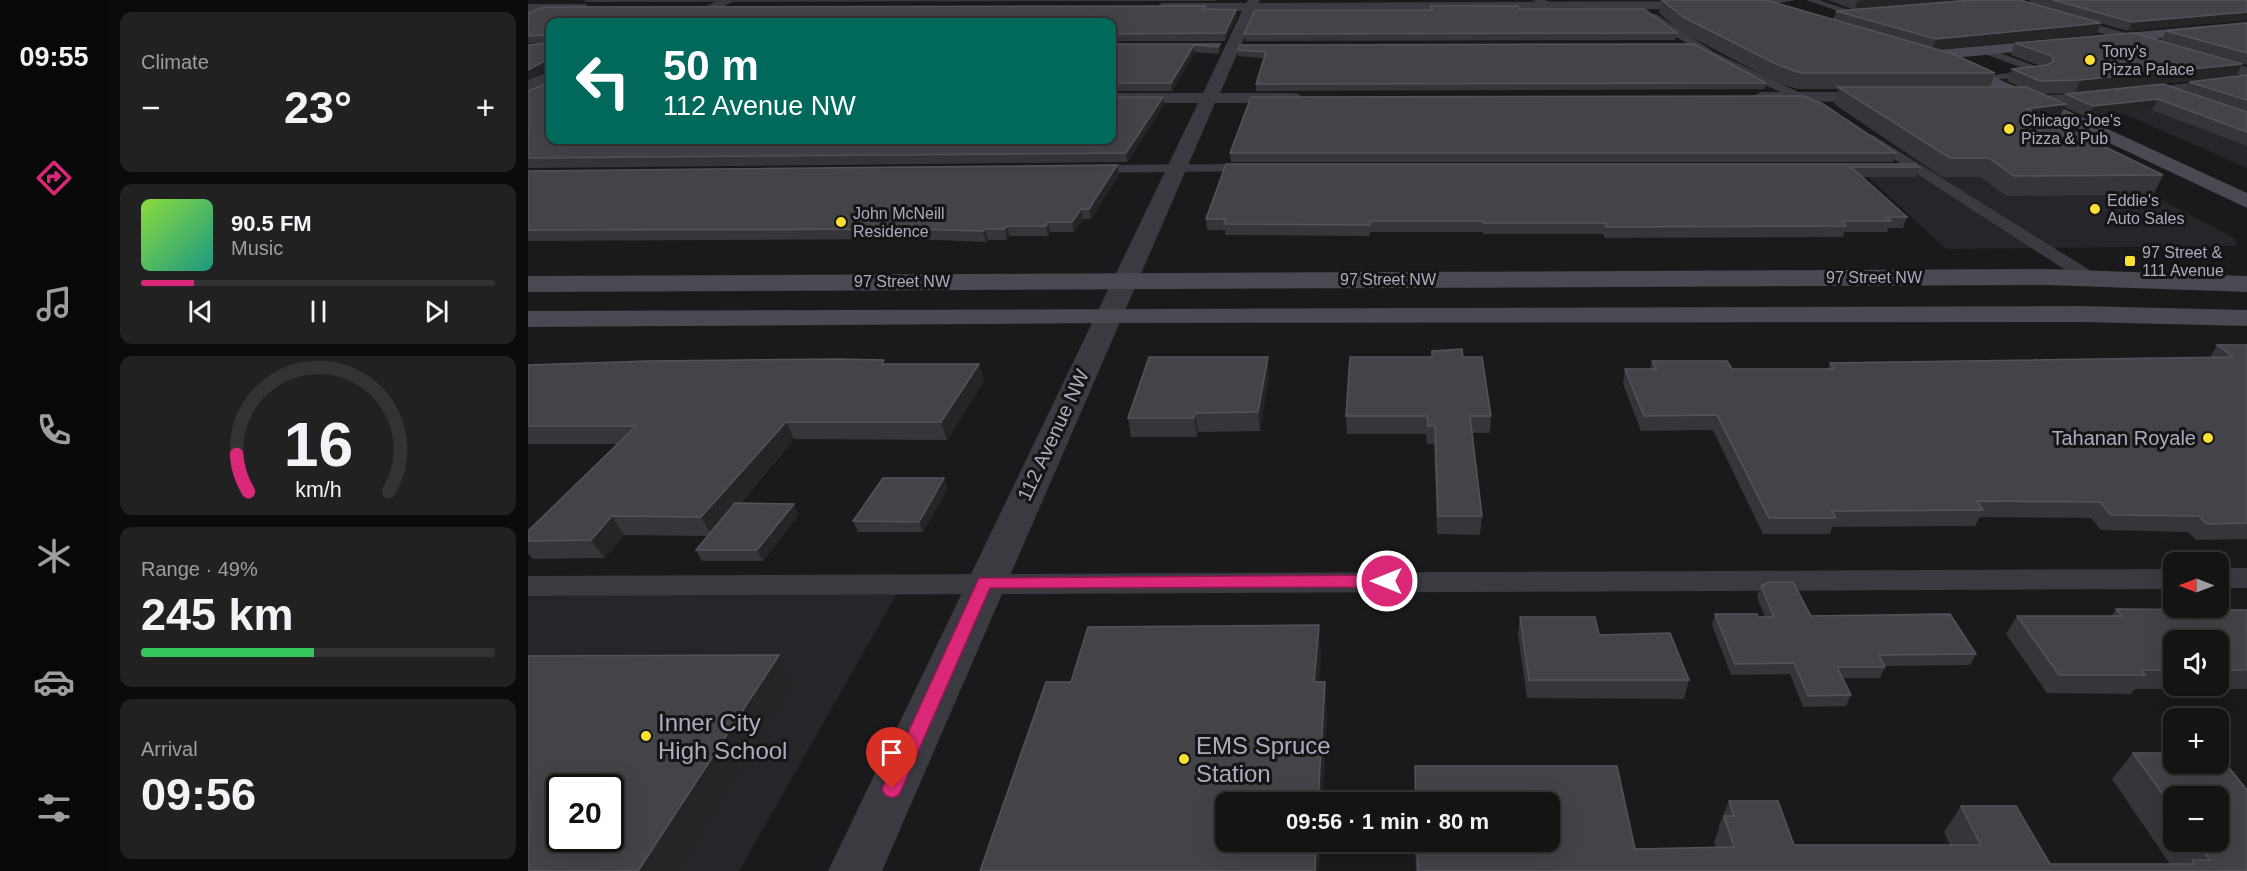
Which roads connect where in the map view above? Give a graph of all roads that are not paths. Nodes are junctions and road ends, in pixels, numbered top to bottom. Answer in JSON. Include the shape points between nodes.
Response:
{"nodes":[{"id":1,"x":731,"y":0,"type":"edge"},
{"id":2,"x":1536,"y":0,"type":"edge"},
{"id":3,"x":1792,"y":0,"type":"edge"},
{"id":4,"x":1810,"y":0,"type":"edge"},
{"id":5,"x":2025,"y":0,"type":"edge"},
{"id":6,"x":1736,"y":1,"type":"edge"},
{"id":7,"x":1996,"y":2,"type":"edge"},
{"id":8,"x":1252,"y":3,"type":"edge"},
{"id":9,"x":1393,"y":3,"type":"edge"},
{"id":10,"x":1716,"y":3,"type":"edge"},
{"id":11,"x":1752,"y":5,"type":"junction"},
{"id":12,"x":1146,"y":7,"type":"edge"},
{"id":13,"x":1557,"y":7,"type":"junction"},
{"id":14,"x":1642,"y":7,"type":"junction"},
{"id":15,"x":528,"y":8,"type":"edge"},
{"id":16,"x":597,"y":8,"type":"edge"},
{"id":17,"x":678,"y":8,"type":"edge"},
{"id":18,"x":712,"y":8,"type":"junction"},
{"id":19,"x":747,"y":8,"type":"edge"},
{"id":20,"x":1794,"y":17,"type":"edge"},
{"id":21,"x":688,"y":18,"type":"edge"},
{"id":22,"x":1826,"y":18,"type":"edge"},
{"id":23,"x":2247,"y":26,"type":"edge"},
{"id":24,"x":2127,"y":38,"type":"junction"},
{"id":25,"x":1671,"y":45,"type":"edge"},
{"id":26,"x":1695,"y":45,"type":"junction"},
{"id":27,"x":1986,"y":51,"type":"junction"},
{"id":28,"x":2247,"y":72,"type":"edge"},
{"id":29,"x":546,"y":78,"type":"edge"},
{"id":30,"x":1987,"y":79,"type":"junction"},
{"id":31,"x":2247,"y":80,"type":"edge"},
{"id":32,"x":528,"y":86,"type":"edge"},
{"id":33,"x":2156,"y":90,"type":"junction"},
{"id":34,"x":2133,"y":92,"type":"edge"},
{"id":35,"x":2110,"y":95,"type":"edge"},
{"id":36,"x":1743,"y":97,"type":"edge"},
{"id":37,"x":1803,"y":97,"type":"junction"},
{"id":38,"x":1896,"y":97,"type":"edge"},
{"id":39,"x":1978,"y":97,"type":"edge"},
{"id":40,"x":1116,"y":98,"type":"edge"},
{"id":41,"x":1209,"y":98,"type":"junction"},
{"id":42,"x":1316,"y":98,"type":"edge"},
{"id":43,"x":2028,"y":98,"type":"junction"},
{"id":44,"x":2190,"y":101,"type":"edge"},
{"id":45,"x":1835,"y":113,"type":"edge"},
{"id":46,"x":1861,"y":131,"type":"edge"},
{"id":47,"x":1176,"y":168,"type":"junction"},
{"id":48,"x":1271,"y":168,"type":"edge"},
{"id":49,"x":1891,"y":168,"type":"edge"},
{"id":50,"x":1915,"y":168,"type":"junction"},
{"id":51,"x":1070,"y":169,"type":"edge"},
{"id":52,"x":2247,"y":201,"type":"edge"},
{"id":53,"x":2090,"y":278,"type":"junction"},
{"id":54,"x":1125,"y":279,"type":"junction"},
{"id":55,"x":528,"y":284,"type":"edge"},
{"id":56,"x":2247,"y":284,"type":"edge"},
{"id":57,"x":1109,"y":315,"type":"junction"},
{"id":58,"x":2247,"y":318,"type":"edge"},
{"id":59,"x":528,"y":319,"type":"edge"},
{"id":60,"x":2229,"y":578,"type":"edge"},
{"id":61,"x":2247,"y":578,"type":"edge"},
{"id":62,"x":2163,"y":579,"type":"edge"},
{"id":63,"x":984,"y":582,"type":"junction"},
{"id":64,"x":528,"y":586,"type":"edge"},
{"id":65,"x":855,"y":871,"type":"edge"}],
"edges":[{"from":1,"to":18,"type":"street"},
{"from":2,"to":13,"type":"lane"},
{"from":3,"to":11,"type":"lane"},
{"from":4,"to":22,"type":"lane","via":[[1863,14]]},
{"from":5,"to":7,"type":"lane"},
{"from":6,"to":11,"type":"main road"},
{"from":7,"to":24,"type":"street"},
{"from":8,"to":9,"type":"street"},
{"from":8,"to":12,"type":"street"},
{"from":8,"to":41,"type":"street","name":"112 Avenue NW"},
{"from":9,"to":13,"type":"street"},
{"from":10,"to":14,"type":"street"},
{"from":11,"to":20,"type":"main road"},
{"from":13,"to":14,"type":"street"},
{"from":14,"to":26,"type":"lane"},
{"from":15,"to":16,"type":"street"},
{"from":17,"to":18,"type":"street"},
{"from":18,"to":19,"type":"street"},
{"from":18,"to":21,"type":"street"},
{"from":23,"to":24,"type":"main road"},
{"from":24,"to":27,"type":"main road"},
{"from":24,"to":28,"type":"street"},
{"from":25,"to":26,"type":"lane"},
{"from":26,"to":37,"type":"lane","via":[[1769,85]]},
{"from":27,"to":30,"type":"lane","via":[[2042,72]]},
{"from":27,"to":30,"type":"main road","via":[[1925,54]]},
{"from":29,"to":32,"type":"street"},
{"from":30,"to":43,"type":"main road"},
{"from":31,"to":33,"type":"lane"},
{"from":33,"to":34,"type":"lane"},
{"from":33,"to":44,"type":"lane"},
{"from":35,"to":43,"type":"lane"},
{"from":36,"to":37,"type":"street"},
{"from":37,"to":38,"type":"street"},
{"from":37,"to":45,"type":"lane"},
{"from":39,"to":43,"type":"street"},
{"from":40,"to":41,"type":"street"},
{"from":41,"to":42,"type":"street"},
{"from":41,"to":47,"type":"street","name":"112 Avenue NW"},
{"from":43,"to":52,"type":"main road"},
{"from":46,"to":50,"type":"lane"},
{"from":47,"to":48,"type":"lane"},
{"from":47,"to":51,"type":"lane"},
{"from":47,"to":54,"type":"street","name":"112 Avenue NW"},
{"from":49,"to":50,"type":"lane"},
{"from":50,"to":53,"type":"lane"},
{"from":53,"to":54,"type":"main road","name":"97 Street NW"},
{"from":53,"to":56,"type":"main road","name":"97 Street NW"},
{"from":54,"to":55,"type":"main road","name":"97 Street NW"},
{"from":54,"to":57,"type":"street","name":"112 Avenue NW"},
{"from":57,"to":58,"type":"main road","name":"97 Street NW","via":[[2081,314]]},
{"from":57,"to":59,"type":"main road","name":"97 Street NW"},
{"from":57,"to":63,"type":"street","name":"112 Avenue NW"},
{"from":60,"to":61,"type":"lane"},
{"from":62,"to":63,"type":"lane"},
{"from":63,"to":64,"type":"lane"},
{"from":63,"to":65,"type":"street","name":"112 Avenue NW"}]}
